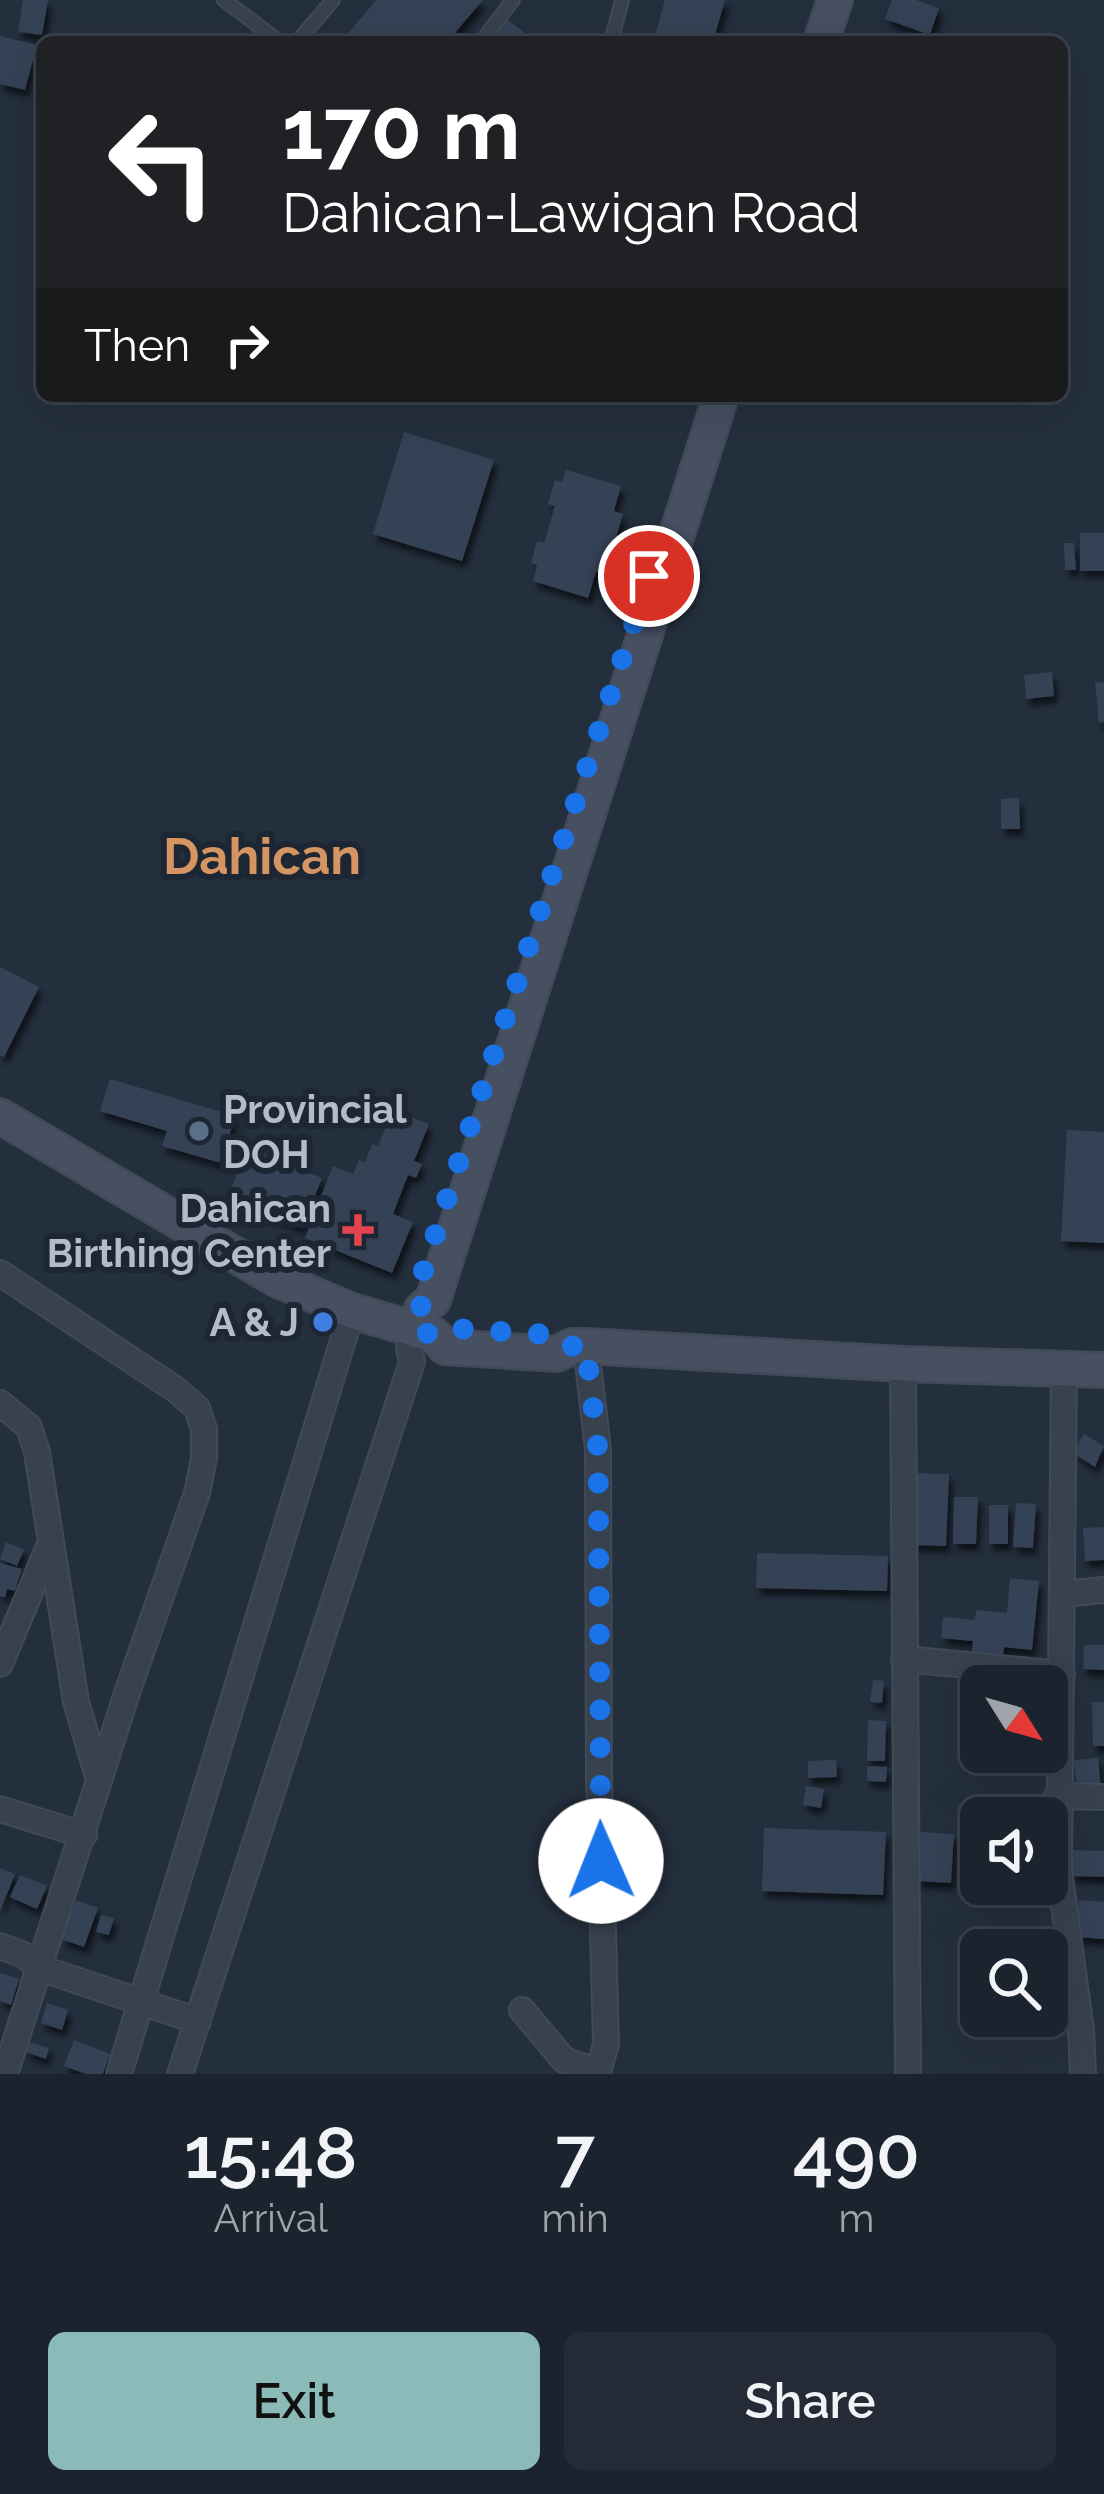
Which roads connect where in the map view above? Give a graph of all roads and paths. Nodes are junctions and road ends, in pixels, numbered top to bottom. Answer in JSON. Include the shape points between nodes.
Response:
{"nodes":[{"id":1,"x":224,"y":0,"type":"edge"},
{"id":2,"x":333,"y":0,"type":"edge"},
{"id":3,"x":514,"y":0,"type":"edge"},
{"id":4,"x":622,"y":0,"type":"edge"},
{"id":5,"x":835,"y":0,"type":"edge"},
{"id":6,"x":848,"y":0,"type":"edge"},
{"id":7,"x":272,"y":36,"type":"edge"},
{"id":8,"x":302,"y":36,"type":"edge"},
{"id":9,"x":486,"y":36,"type":"edge"},
{"id":10,"x":613,"y":36,"type":"edge"},
{"id":11,"x":823,"y":36,"type":"edge"},
{"id":12,"x":837,"y":36,"type":"edge"},
{"id":13,"x":704,"y":402,"type":"edge"},
{"id":14,"x":720,"y":402,"type":"edge"},
{"id":15,"x":0,"y":1116,"type":"edge"},
{"id":16,"x":0,"y":1274,"type":"edge"},
{"id":17,"x":352,"y":1311,"type":"junction"},
{"id":18,"x":420,"y":1331,"type":"junction"},
{"id":19,"x":579,"y":1346,"type":"junction"},
{"id":20,"x":903,"y":1364,"type":"junction"},
{"id":21,"x":1064,"y":1370,"type":"junction"},
{"id":22,"x":1104,"y":1370,"type":"edge"},
{"id":23,"x":0,"y":1403,"type":"edge"},
{"id":24,"x":51,"y":1543,"type":"junction"},
{"id":25,"x":1104,"y":1590,"type":"edge"},
{"id":26,"x":1064,"y":1594,"type":"junction"},
{"id":27,"x":904,"y":1659,"type":"junction"},
{"id":28,"x":0,"y":1664,"type":"edge"},
{"id":29,"x":967,"y":1665,"type":"edge"},
{"id":30,"x":1062,"y":1665,"type":"edge"},
{"id":31,"x":1058,"y":1773,"type":"edge"},
{"id":32,"x":99,"y":1780,"type":"junction"},
{"id":33,"x":1057,"y":1796,"type":"junction"},
{"id":34,"x":1104,"y":1797,"type":"edge"},
{"id":35,"x":0,"y":1809,"type":"edge"},
{"id":36,"x":84,"y":1835,"type":"junction"},
{"id":37,"x":27,"y":1956,"type":"edge"},
{"id":38,"x":145,"y":1997,"type":"junction"},
{"id":39,"x":522,"y":2010,"type":"dead end"},
{"id":40,"x":195,"y":2013,"type":"junction"},
{"id":41,"x":5,"y":2074,"type":"edge"},
{"id":42,"x":119,"y":2074,"type":"edge"},
{"id":43,"x":168,"y":2074,"type":"edge"},
{"id":44,"x":181,"y":2074,"type":"edge"},
{"id":45,"x":908,"y":2074,"type":"edge"},
{"id":46,"x":1083,"y":2074,"type":"edge"}],
"edges":[{"from":1,"to":7,"type":"lane"},
{"from":2,"to":8,"type":"lane"},
{"from":3,"to":9,"type":"lane"},
{"from":4,"to":10,"type":"lane"},
{"from":5,"to":11,"type":"main road"},
{"from":6,"to":12,"type":"main road"},
{"from":13,"to":18,"type":"main road","via":[[416,1294]]},
{"from":14,"to":18,"type":"main road"},
{"from":15,"to":17,"type":"main road","via":[[239,1260]]},
{"from":16,"to":32,"type":"street","via":[[175,1389],[197,1408],[204,1429],[197,1492]]},
{"from":17,"to":18,"type":"main road"},
{"from":17,"to":38,"type":"street"},
{"from":18,"to":19,"type":"main road","via":[[558,1335]]},
{"from":18,"to":40,"type":"street"},
{"from":19,"to":20,"type":"main road"},
{"from":19,"to":39,"type":"street","via":[[598,1450],[606,2044],[598,2072],[564,2060]]},
{"from":20,"to":21,"type":"main road"},
{"from":20,"to":27,"type":"street"},
{"from":21,"to":22,"type":"main road"},
{"from":21,"to":26,"type":"street"},
{"from":23,"to":24,"type":"street","via":[[29,1427]]},
{"from":24,"to":28,"type":"street"},
{"from":24,"to":32,"type":"street","via":[[76,1702]]},
{"from":25,"to":26,"type":"street"},
{"from":26,"to":30,"type":"street"},
{"from":27,"to":29,"type":"street"},
{"from":27,"to":45,"type":"street"},
{"from":31,"to":33,"type":"street"},
{"from":32,"to":36,"type":"street"},
{"from":33,"to":34,"type":"street"},
{"from":33,"to":46,"type":"street"},
{"from":35,"to":36,"type":"street"},
{"from":36,"to":37,"type":"street"},
{"from":37,"to":38,"type":"street"},
{"from":37,"to":41,"type":"street"},
{"from":38,"to":40,"type":"street"},
{"from":38,"to":42,"type":"street"},
{"from":40,"to":43,"type":"street"},
{"from":40,"to":44,"type":"street"}]}
